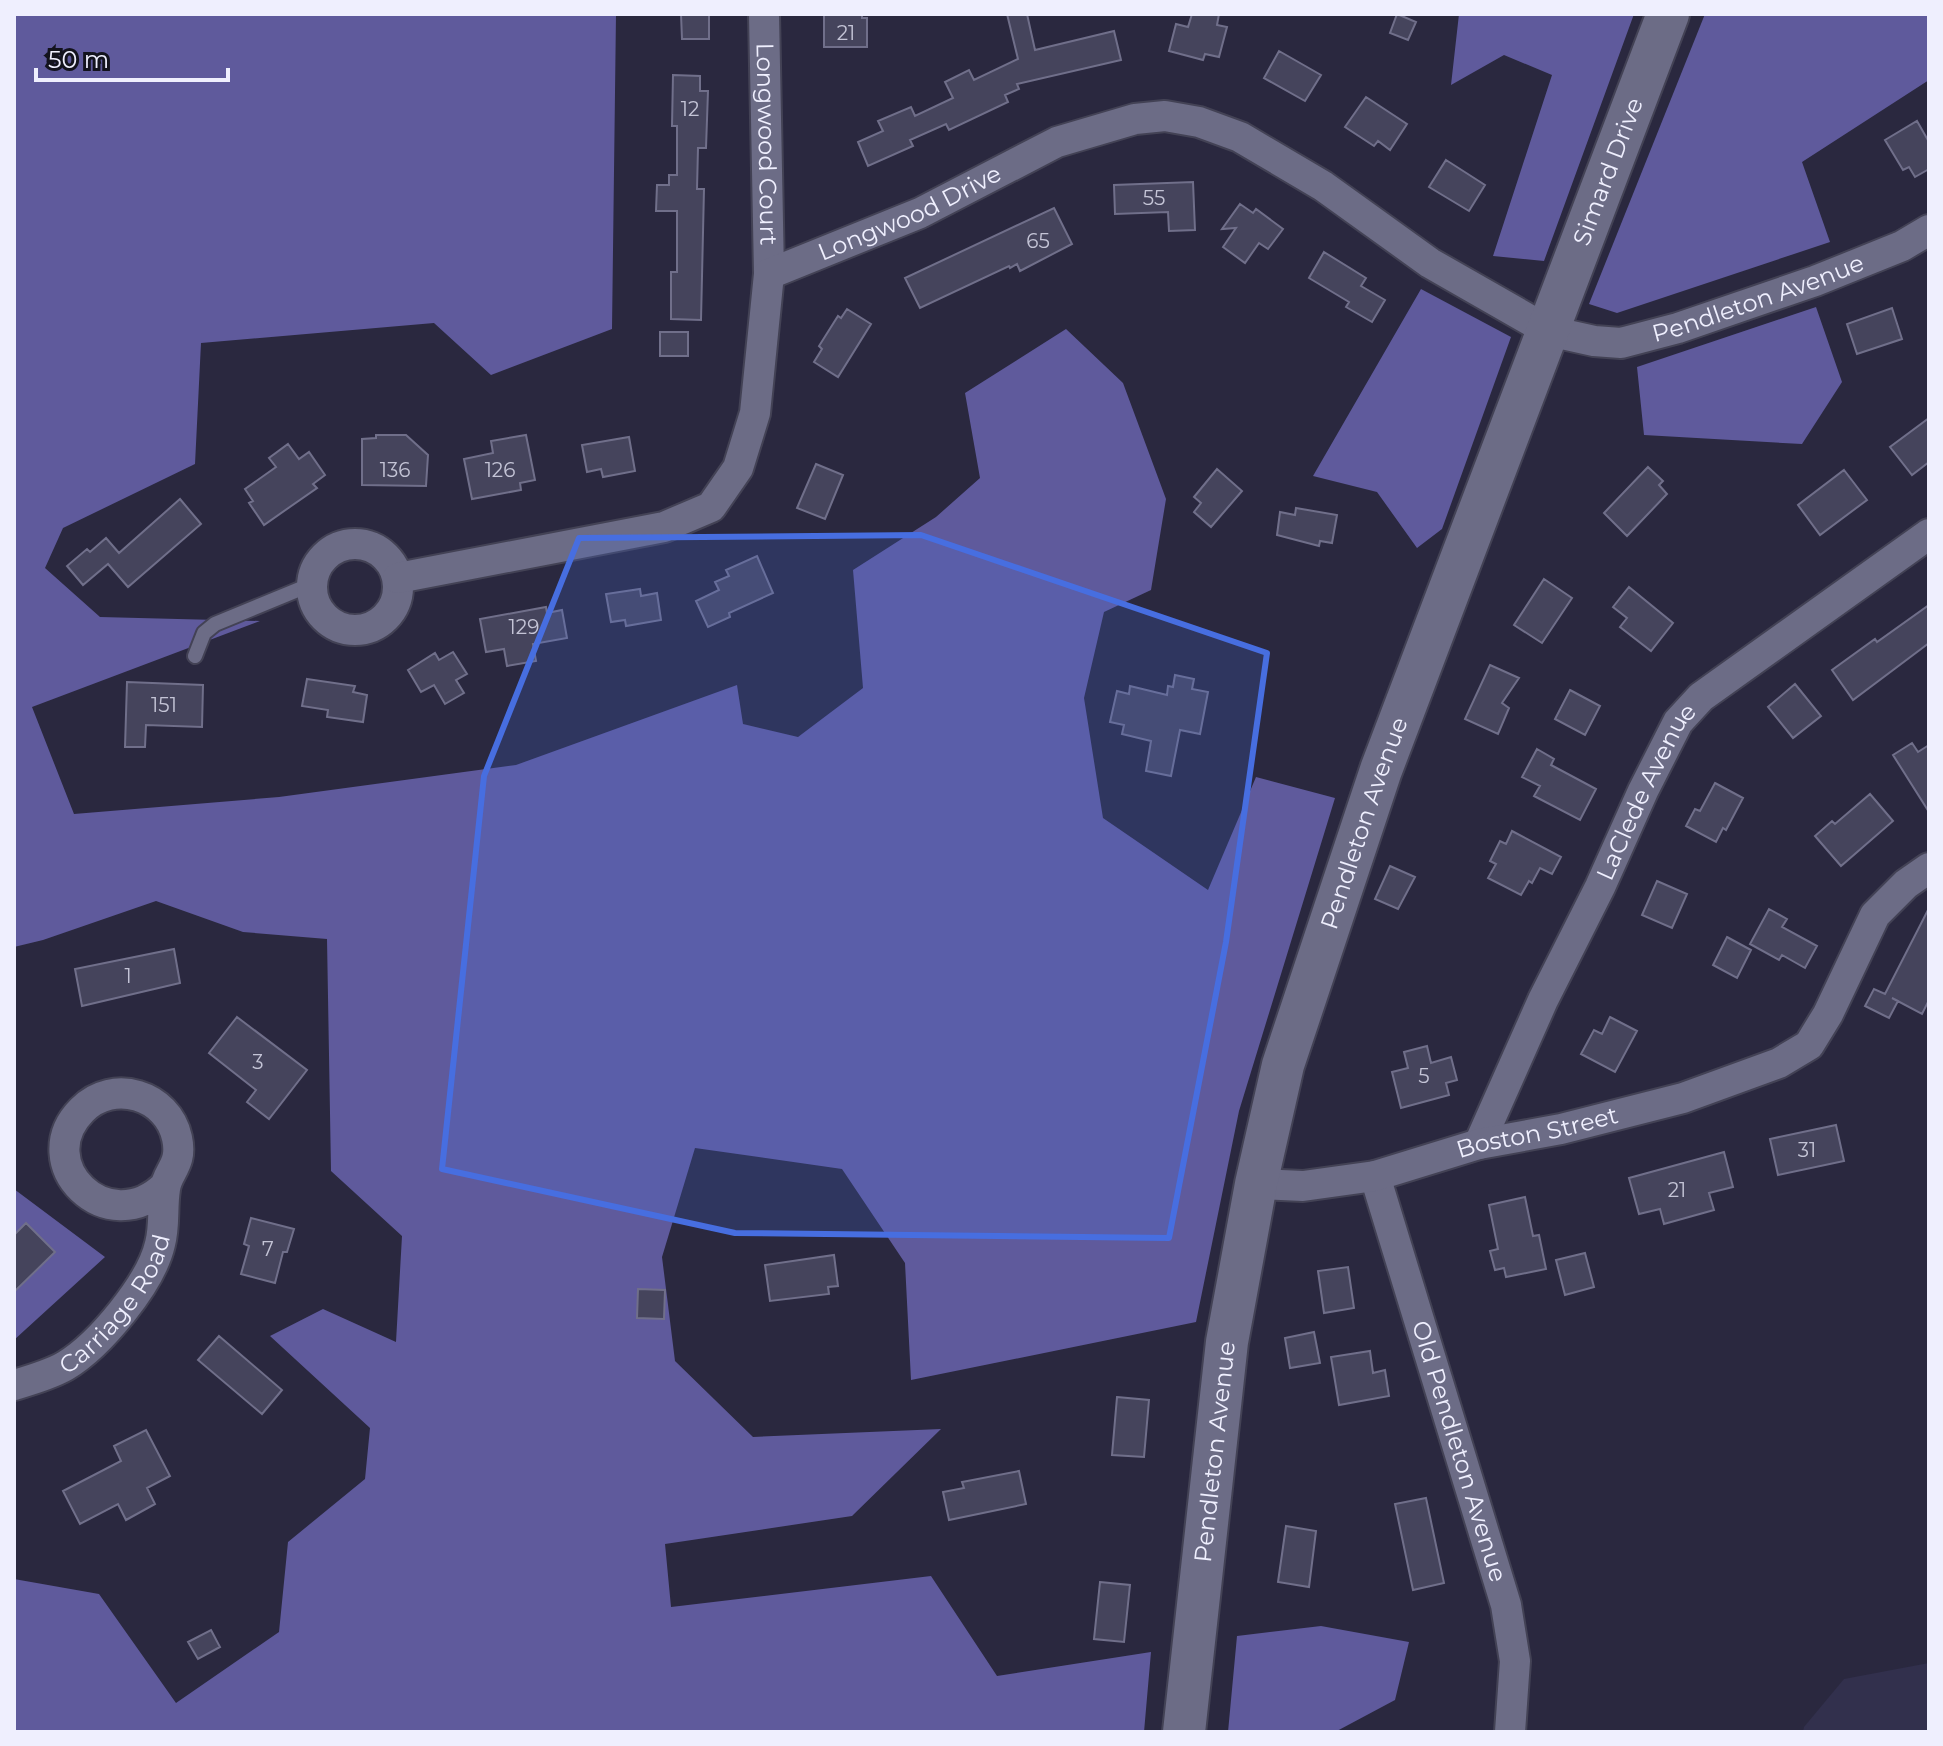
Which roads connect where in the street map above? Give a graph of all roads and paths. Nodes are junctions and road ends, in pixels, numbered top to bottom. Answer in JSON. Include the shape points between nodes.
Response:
{"nodes":[{"id":1,"x":764,"y":14,"type":"edge"},
{"id":2,"x":1668,"y":14,"type":"edge"},
{"id":3,"x":1929,"y":230,"type":"edge"},
{"id":4,"x":769,"y":274,"type":"junction"},
{"id":5,"x":1549,"y":331,"type":"junction"},
{"id":6,"x":1929,"y":534,"type":"edge"},
{"id":7,"x":398,"y":578,"type":"junction"},
{"id":8,"x":312,"y":584,"type":"junction"},
{"id":9,"x":195,"y":656,"type":"dead end"},
{"id":10,"x":1929,"y":868,"type":"edge"},
{"id":11,"x":1479,"y":1144,"type":"junction"},
{"id":12,"x":1375,"y":1176,"type":"junction"},
{"id":13,"x":1256,"y":1184,"type":"junction"},
{"id":14,"x":165,"y":1186,"type":"dead end"},
{"id":15,"x":14,"y":1385,"type":"edge"},
{"id":16,"x":1184,"y":1732,"type":"edge"},
{"id":17,"x":1510,"y":1732,"type":"edge"}],
"edges":[{"from":1,"to":4,"type":"street","name":"Longwood Court"},
{"from":2,"to":5,"type":"street","name":"Simard Drive"},
{"from":3,"to":5,"type":"street","name":"Pendleton Avenue","via":[[1815,281],[1678,328],[1621,343]]},
{"from":4,"to":5,"type":"street","name":"Longwood Drive","via":[[920,213],[1057,142],[1135,119],[1165,116],[1240,137],[1323,186],[1430,263]]},
{"from":4,"to":7,"type":"street","via":[[755,413],[738,468],[711,507],[664,527]]},
{"from":5,"to":13,"type":"street","name":"Pendleton Avenue","via":[[1371,798],[1283,1065]]},
{"from":6,"to":11,"type":"street","name":"LaClede Avenue","via":[[1701,697],[1678,722]]},
{"from":7,"to":8,"type":"street","via":[[385,554],[359,543],[322,558]]},
{"from":7,"to":8,"type":"street","via":[[398,594],[384,620],[356,631],[328,622],[312,597]]},
{"from":8,"to":9,"type":"lane","via":[[215,624],[204,633]]},
{"from":10,"to":11,"type":"street","name":"Boston Street","via":[[1875,915],[1809,1045],[1779,1063],[1683,1098]]},
{"from":11,"to":12,"type":"street","name":"Boston Street"},
{"from":12,"to":13,"type":"street","name":"Boston Street","via":[[1303,1186]]},
{"from":12,"to":17,"type":"street","name":"Old Pendleton Avenue","via":[[1506,1605],[1515,1661]]},
{"from":13,"to":16,"type":"street","name":"Pendleton Avenue","via":[[1227,1342]]},
{"from":14,"to":15,"type":"street","name":"Carriage Road","via":[[160,1246],[141,1287],[66,1365]]}]}
